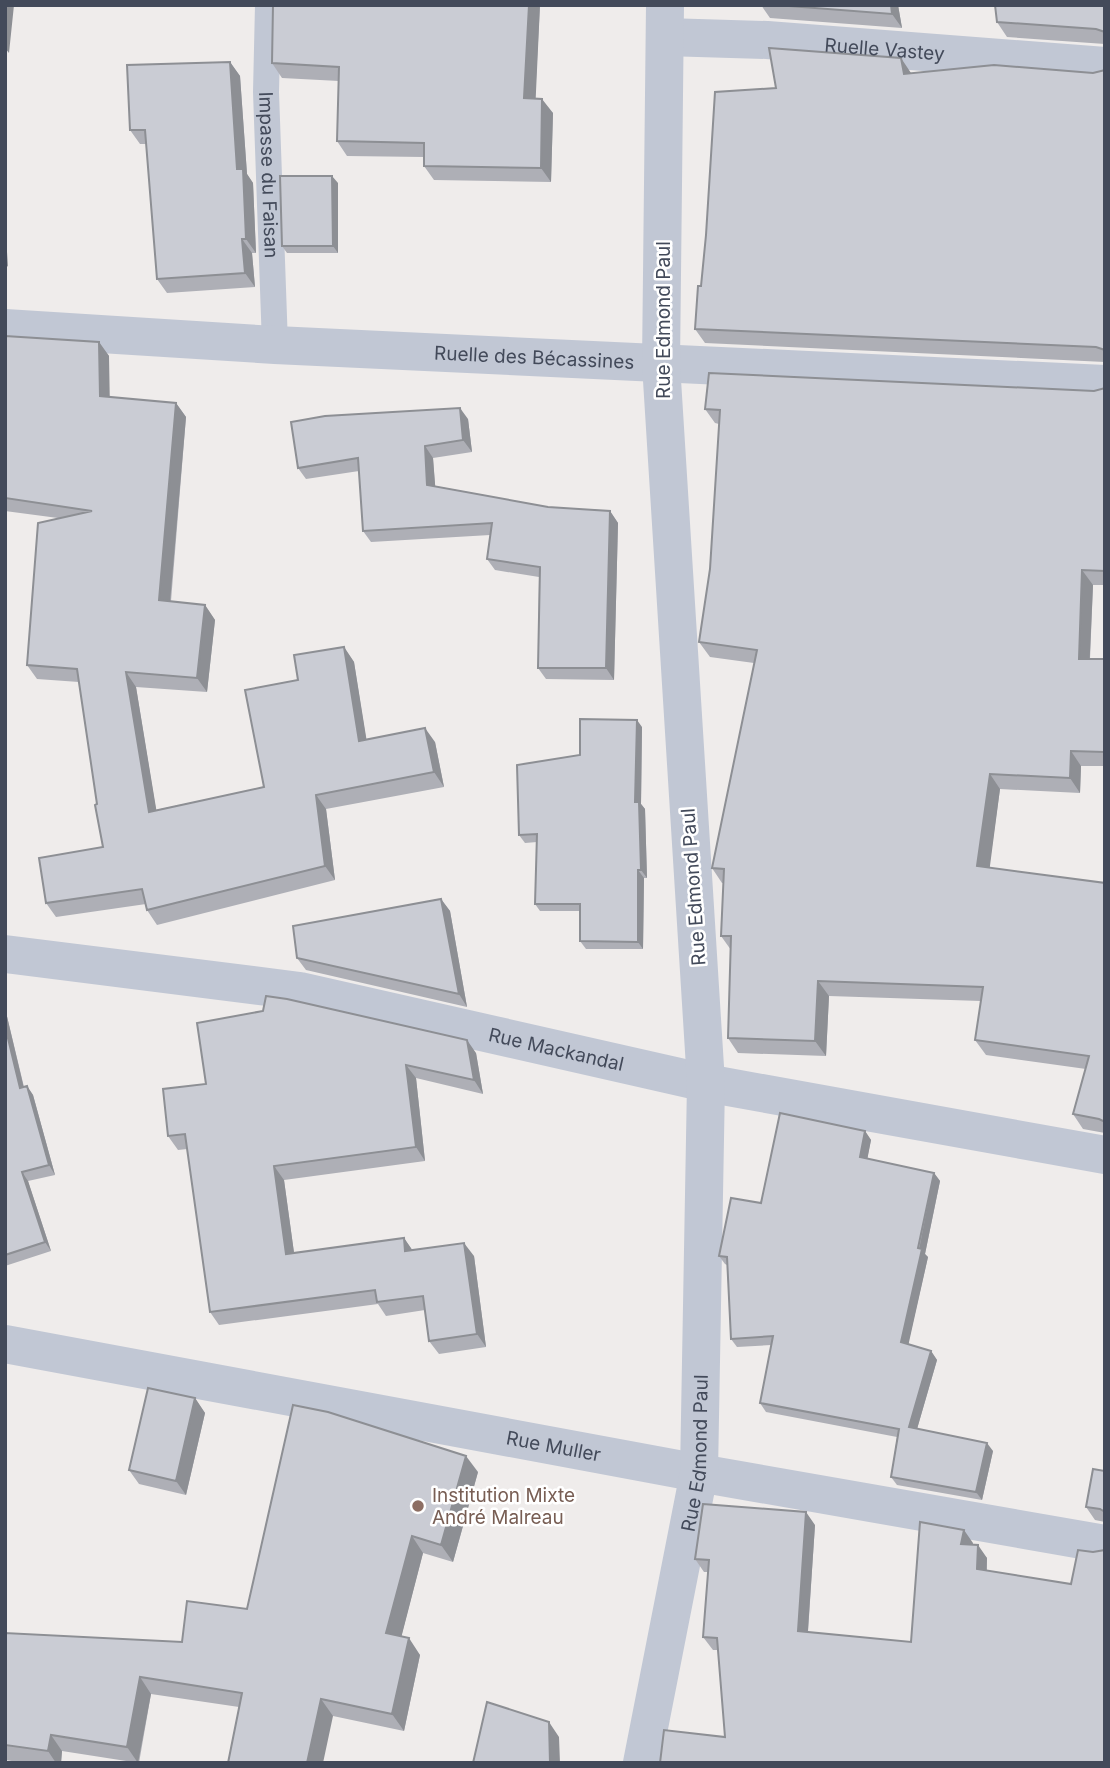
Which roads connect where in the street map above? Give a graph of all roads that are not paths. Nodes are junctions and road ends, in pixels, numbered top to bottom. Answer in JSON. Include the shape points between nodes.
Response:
{"nodes":[{"id":1,"x":268,"y":5,"type":"edge"},
{"id":2,"x":665,"y":21,"type":"edge"},
{"id":3,"x":1105,"y":66,"type":"edge"},
{"id":4,"x":5,"y":328,"type":"edge"},
{"id":5,"x":275,"y":345,"type":"junction"},
{"id":6,"x":661,"y":364,"type":"junction"},
{"id":7,"x":1105,"y":384,"type":"edge"},
{"id":8,"x":5,"y":954,"type":"edge"},
{"id":9,"x":706,"y":1083,"type":"junction"},
{"id":10,"x":1105,"y":1155,"type":"edge"},
{"id":11,"x":5,"y":1343,"type":"edge"},
{"id":12,"x":699,"y":1473,"type":"junction"},
{"id":13,"x":1105,"y":1544,"type":"edge"},
{"id":14,"x":642,"y":1763,"type":"edge"}],
"edges":[{"from":1,"to":5,"type":"lane","name":"Impasse du Faisan","via":[[266,92]]},
{"from":2,"to":3,"type":"street","name":"Ruelle Vastey","via":[[767,40]]},
{"from":2,"to":6,"type":"street","name":"Rue Edmond Paul"},
{"from":4,"to":5,"type":"street","name":"Ruelle des Bécassines"},
{"from":5,"to":6,"type":"street","name":"Ruelle des Bécassines"},
{"from":6,"to":7,"type":"street","name":"Ruelle des Bécassines"},
{"from":6,"to":9,"type":"street","name":"Rue Edmond Paul"},
{"from":8,"to":9,"type":"street","name":"Rue Mackandal","via":[[300,991]]},
{"from":9,"to":10,"type":"street","name":"Rue Mackandal"},
{"from":9,"to":12,"type":"street","name":"Rue Edmond Paul"},
{"from":11,"to":12,"type":"street","name":"Rue Muller"},
{"from":12,"to":13,"type":"street","name":"Rue Muller"},
{"from":12,"to":14,"type":"street","name":"Rue Edmond Paul"}]}
